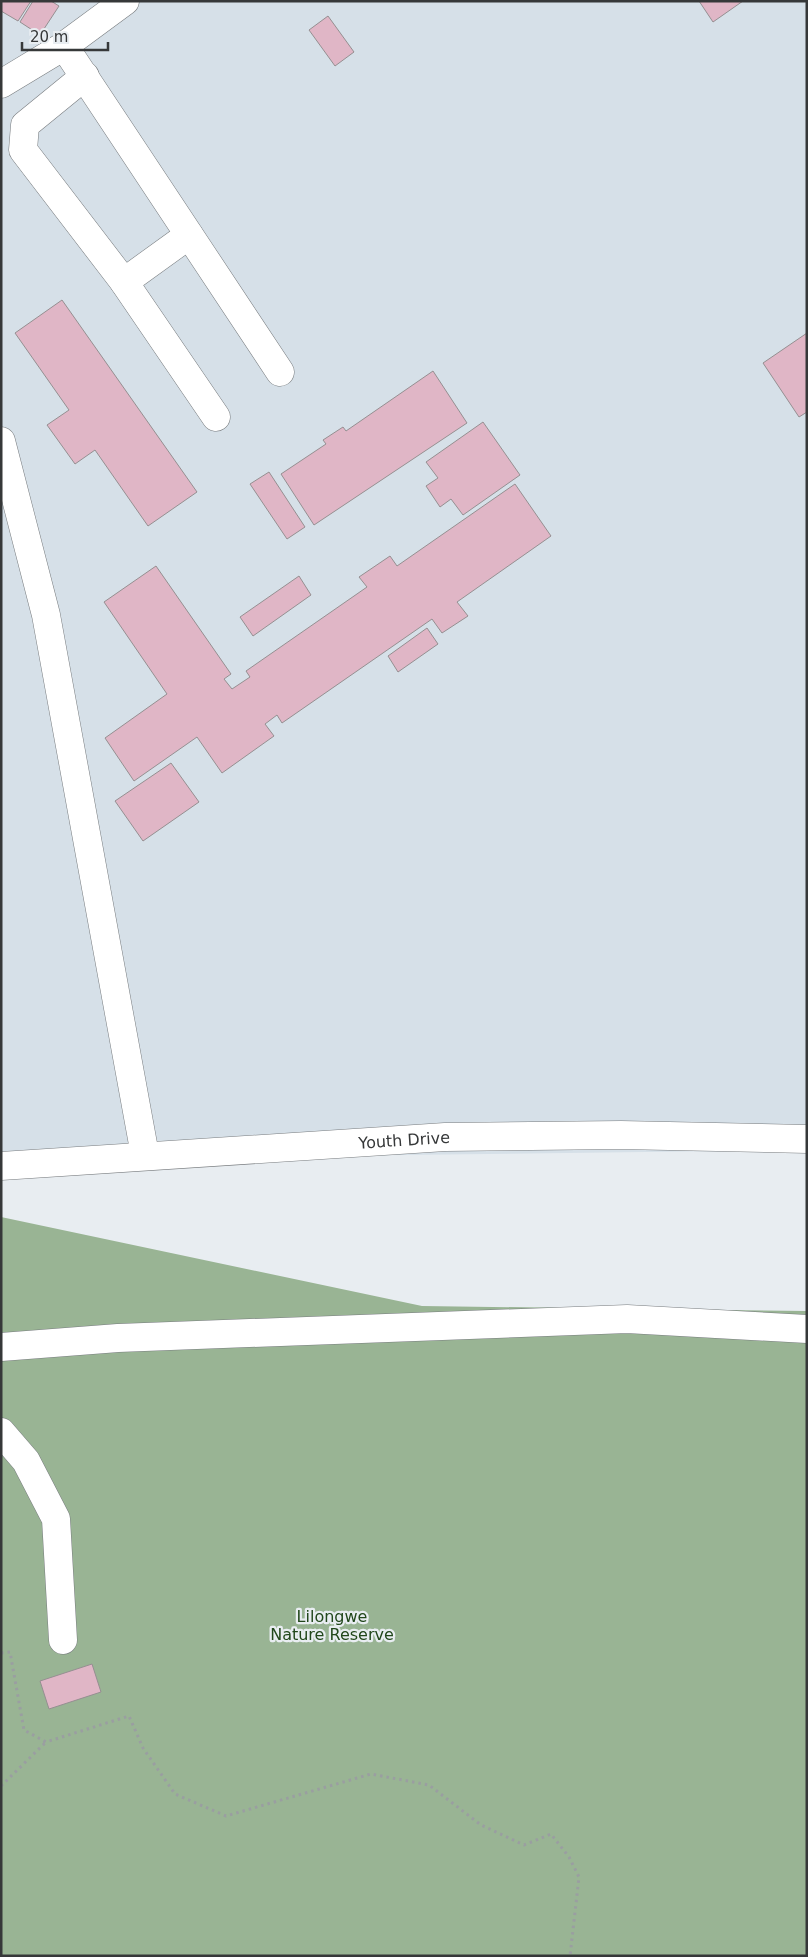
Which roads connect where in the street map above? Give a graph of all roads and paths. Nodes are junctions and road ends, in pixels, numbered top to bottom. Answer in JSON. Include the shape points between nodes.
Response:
{"nodes":[{"id":1,"x":125,"y":1,"type":"edge"},
{"id":2,"x":64,"y":46,"type":"junction"},
{"id":3,"x":85,"y":76,"type":"junction"},
{"id":4,"x":1,"y":84,"type":"edge"},
{"id":5,"x":189,"y":235,"type":"junction"},
{"id":6,"x":124,"y":282,"type":"junction"},
{"id":7,"x":280,"y":372,"type":"dead end"},
{"id":8,"x":216,"y":417,"type":"dead end"},
{"id":9,"x":1,"y":441,"type":"edge"},
{"id":10,"x":807,"y":1140,"type":"edge"},
{"id":11,"x":145,"y":1155,"type":"junction"},
{"id":12,"x":1,"y":1166,"type":"edge"},
{"id":13,"x":807,"y":1329,"type":"edge"},
{"id":14,"x":1,"y":1347,"type":"edge"},
{"id":15,"x":1,"y":1432,"type":"edge"},
{"id":16,"x":63,"y":1640,"type":"dead end"},
{"id":17,"x":1,"y":1653,"type":"edge"},
{"id":18,"x":46,"y":1742,"type":"junction"},
{"id":19,"x":1,"y":1786,"type":"edge"},
{"id":20,"x":570,"y":1956,"type":"edge"}],
"edges":[{"from":1,"to":2,"type":"street"},
{"from":2,"to":3,"type":"street"},
{"from":2,"to":4,"type":"street"},
{"from":3,"to":5,"type":"street"},
{"from":3,"to":6,"type":"street","via":[[26,125],[24,150]]},
{"from":5,"to":6,"type":"street"},
{"from":5,"to":7,"type":"street"},
{"from":6,"to":8,"type":"street"},
{"from":9,"to":11,"type":"street","via":[[46,615]]},
{"from":10,"to":11,"type":"street","name":"Youth Drive","via":[[621,1135],[445,1137]]},
{"from":11,"to":12,"type":"street","name":"Youth Drive"},
{"from":13,"to":14,"type":"street","via":[[626,1319],[118,1338]]},
{"from":15,"to":16,"type":"street","via":[[26,1461],[56,1520]]},
{"from":17,"to":18,"type":"path","via":[[10,1652],[24,1730]]},
{"from":18,"to":19,"type":"path"},
{"from":18,"to":20,"type":"path","via":[[129,1716],[143,1748],[175,1794],[226,1816],[371,1774],[429,1785],[480,1825],[524,1845],[552,1834],[579,1877]]}]}
